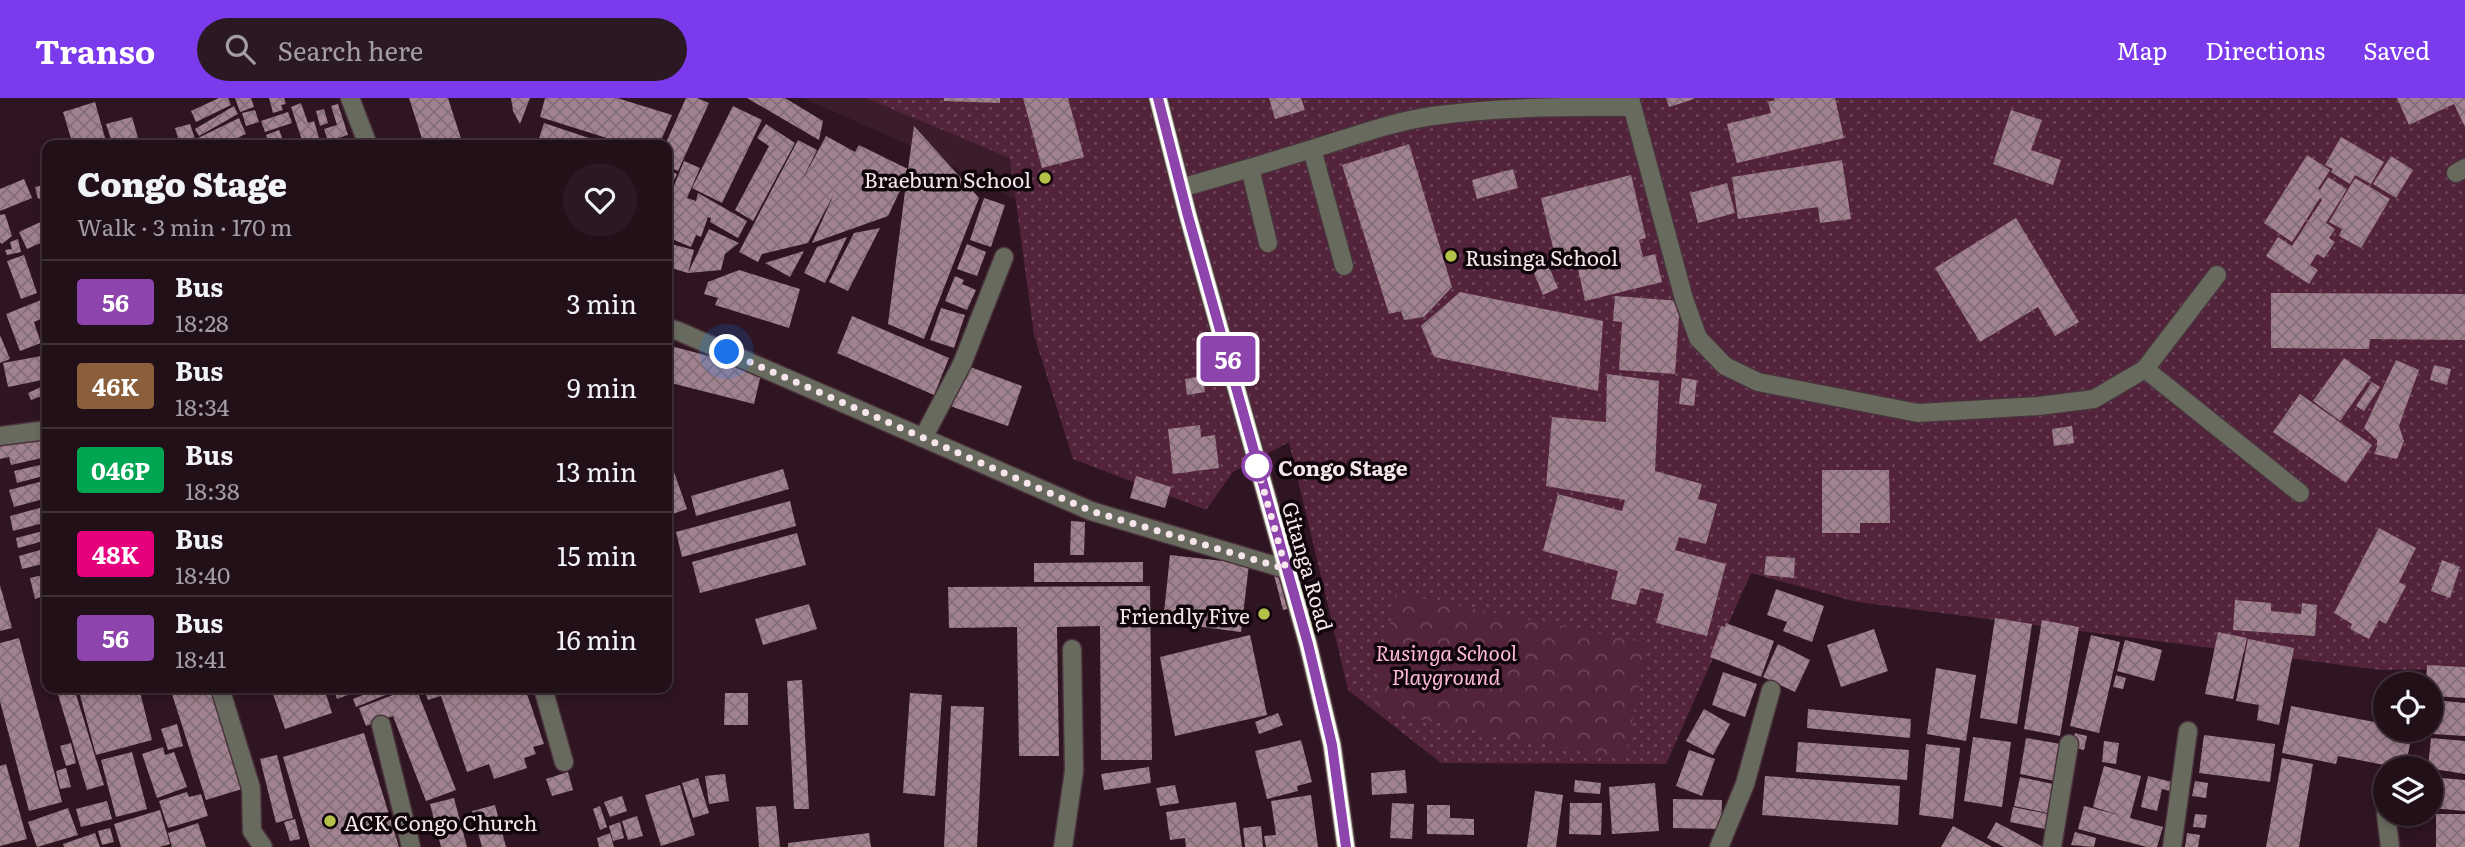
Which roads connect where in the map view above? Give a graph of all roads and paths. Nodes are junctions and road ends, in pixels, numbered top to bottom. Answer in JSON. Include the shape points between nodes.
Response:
{"nodes":[{"id":1,"x":350,"y":98,"type":"edge"},
{"id":2,"x":1158,"y":98,"type":"edge"},
{"id":3,"x":1631,"y":102,"type":"edge"},
{"id":4,"x":366,"y":140,"type":"edge"},
{"id":5,"x":1312,"y":149,"type":"junction"},
{"id":6,"x":1250,"y":168,"type":"junction"},
{"id":7,"x":1181,"y":188,"type":"junction"},
{"id":8,"x":1268,"y":243,"type":"dead end"},
{"id":9,"x":1004,"y":257,"type":"dead end"},
{"id":10,"x":1344,"y":266,"type":"dead end"},
{"id":11,"x":2217,"y":275,"type":"dead end"},
{"id":12,"x":672,"y":330,"type":"edge"},
{"id":13,"x":2145,"y":369,"type":"junction"},
{"id":14,"x":42,"y":431,"type":"edge"},
{"id":15,"x":0,"y":436,"type":"edge"},
{"id":16,"x":923,"y":438,"type":"junction"},
{"id":17,"x":2300,"y":493,"type":"dead end"},
{"id":18,"x":1286,"y":569,"type":"junction"},
{"id":19,"x":1072,"y":649,"type":"dead end"},
{"id":20,"x":1771,"y":690,"type":"dead end"},
{"id":21,"x":222,"y":693,"type":"edge"},
{"id":22,"x":544,"y":693,"type":"edge"},
{"id":23,"x":381,"y":725,"type":"dead end"},
{"id":24,"x":2188,"y":731,"type":"dead end"},
{"id":25,"x":2069,"y":744,"type":"dead end"},
{"id":26,"x":564,"y":762,"type":"dead end"},
{"id":27,"x":2387,"y":826,"type":"edge"},
{"id":28,"x":262,"y":847,"type":"edge"},
{"id":29,"x":411,"y":847,"type":"edge"},
{"id":30,"x":1063,"y":847,"type":"edge"},
{"id":31,"x":1346,"y":847,"type":"edge"},
{"id":32,"x":1719,"y":847,"type":"edge"},
{"id":33,"x":2052,"y":847,"type":"edge"},
{"id":34,"x":2172,"y":847,"type":"edge"},
{"id":35,"x":2390,"y":847,"type":"edge"}],
"edges":[{"from":1,"to":4,"type":"street"},
{"from":2,"to":7,"type":"main road","name":"Gitanga Road"},
{"from":3,"to":5,"type":"street","via":[[1432,116]]},
{"from":3,"to":13,"type":"street","via":[[1684,299],[1698,338],[1725,366],[1758,382],[1918,413],[2094,399]]},
{"from":5,"to":6,"type":"street"},
{"from":5,"to":10,"type":"street"},
{"from":6,"to":7,"type":"street"},
{"from":6,"to":8,"type":"street"},
{"from":7,"to":18,"type":"main road","name":"Gitanga Road"},
{"from":9,"to":16,"type":"street","via":[[962,364]]},
{"from":11,"to":13,"type":"street"},
{"from":12,"to":16,"type":"street"},
{"from":13,"to":17,"type":"street"},
{"from":14,"to":15,"type":"street"},
{"from":16,"to":18,"type":"street","via":[[1091,511]]},
{"from":18,"to":31,"type":"main road","name":"Gitanga Road","via":[[1332,745]]},
{"from":19,"to":30,"type":"street","via":[[1074,771]]},
{"from":20,"to":32,"type":"street","via":[[1745,784]]},
{"from":21,"to":28,"type":"street","via":[[251,788],[252,831]]},
{"from":22,"to":26,"type":"street"},
{"from":23,"to":29,"type":"street"},
{"from":24,"to":34,"type":"street"},
{"from":25,"to":33,"type":"street"},
{"from":27,"to":35,"type":"street"}]}
